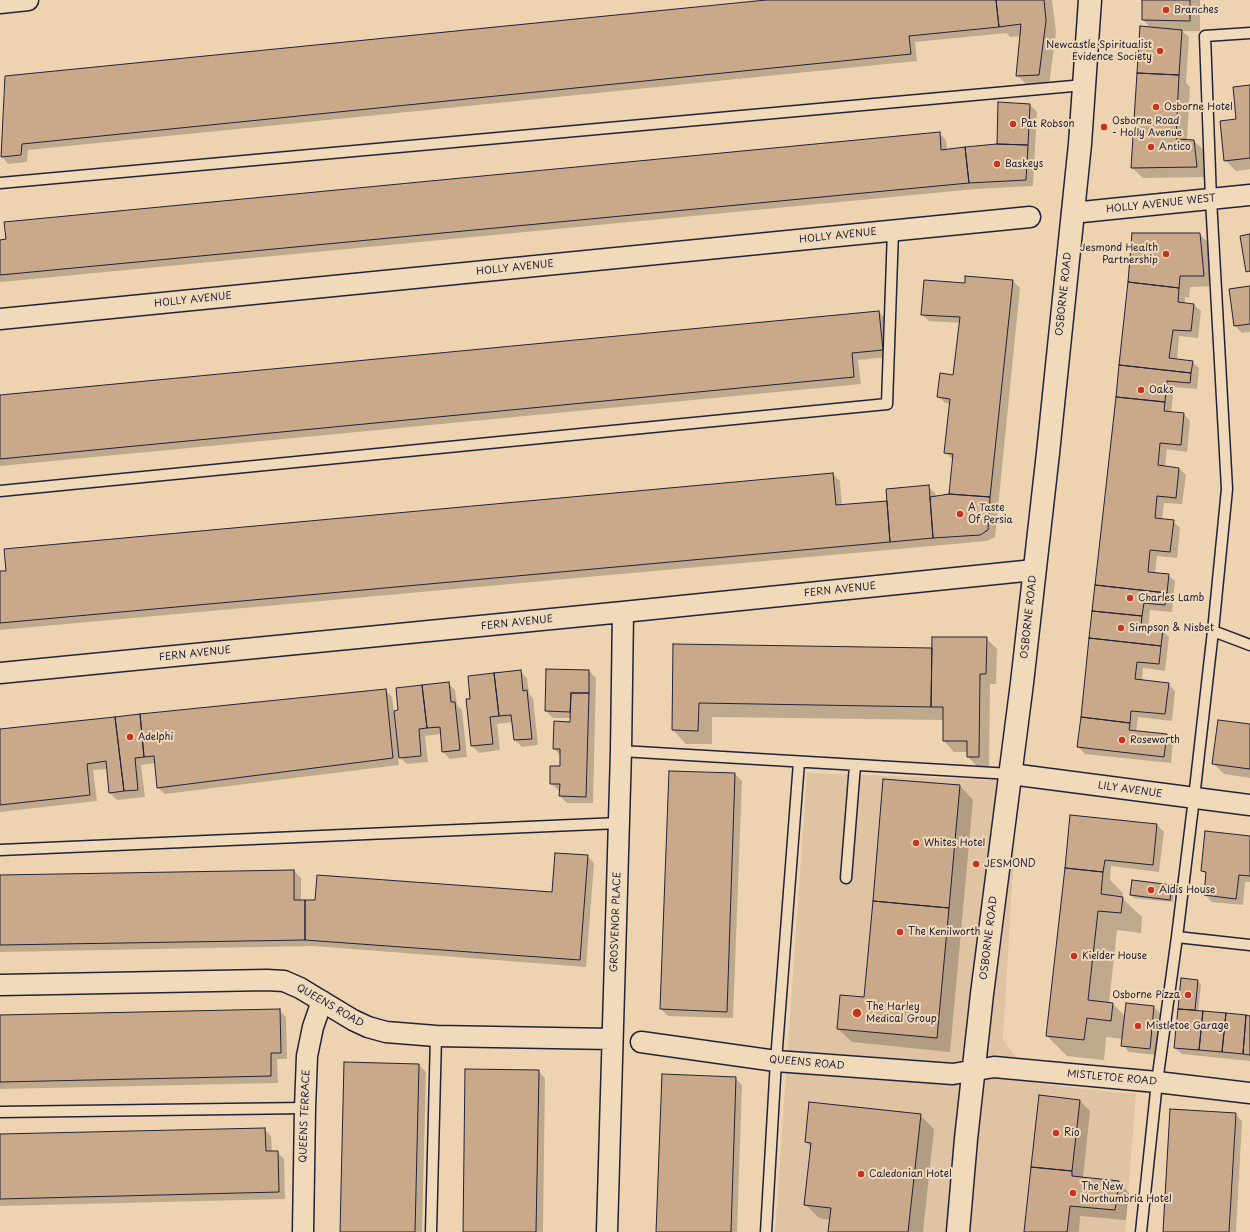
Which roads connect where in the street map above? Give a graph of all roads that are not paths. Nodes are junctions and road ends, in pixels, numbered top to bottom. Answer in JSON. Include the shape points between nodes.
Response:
{"nodes":[{"id":1,"x":28,"y":0,"type":"edge"},
{"id":2,"x":1090,"y":0,"type":"edge"},
{"id":3,"x":0,"y":3,"type":"edge"},
{"id":4,"x":1250,"y":33,"type":"edge"},
{"id":5,"x":1084,"y":84,"type":"junction"},
{"id":6,"x":0,"y":183,"type":"edge"},
{"id":7,"x":1250,"y":195,"type":"edge"},
{"id":8,"x":1211,"y":199,"type":"junction"},
{"id":9,"x":1072,"y":213,"type":"junction"},
{"id":10,"x":1030,"y":217,"type":"dead end"},
{"id":11,"x":894,"y":230,"type":"junction"},
{"id":12,"x":0,"y":319,"type":"edge"},
{"id":13,"x":0,"y":491,"type":"edge"},
{"id":14,"x":1034,"y":570,"type":"junction"},
{"id":15,"x":622,"y":612,"type":"junction"},
{"id":16,"x":1213,"y":631,"type":"junction"},
{"id":17,"x":1250,"y":645,"type":"edge"},
{"id":18,"x":0,"y":673,"type":"edge"},
{"id":19,"x":621,"y":751,"type":"junction"},
{"id":20,"x":799,"y":762,"type":"junction"},
{"id":21,"x":855,"y":765,"type":"junction"},
{"id":22,"x":1011,"y":774,"type":"junction"},
{"id":23,"x":1194,"y":798,"type":"junction"},
{"id":24,"x":1250,"y":805,"type":"edge"},
{"id":25,"x":619,"y":823,"type":"junction"},
{"id":26,"x":0,"y":850,"type":"edge"},
{"id":27,"x":846,"y":878,"type":"dead end"},
{"id":28,"x":1177,"y":937,"type":"junction"},
{"id":29,"x":1250,"y":945,"type":"edge"},
{"id":30,"x":0,"y":985,"type":"edge"},
{"id":31,"x":322,"y":1001,"type":"junction"},
{"id":32,"x":436,"y":1036,"type":"junction"},
{"id":33,"x":612,"y":1039,"type":"junction"},
{"id":34,"x":641,"y":1042,"type":"dead end"},
{"id":35,"x":776,"y":1062,"type":"junction"},
{"id":36,"x":974,"y":1070,"type":"junction"},
{"id":37,"x":1157,"y":1082,"type":"junction"},
{"id":38,"x":1250,"y":1093,"type":"edge"},
{"id":39,"x":305,"y":1108,"type":"junction"},
{"id":40,"x":0,"y":1112,"type":"edge"},
{"id":41,"x":303,"y":1232,"type":"edge"},
{"id":42,"x":431,"y":1232,"type":"edge"},
{"id":43,"x":607,"y":1232,"type":"edge"},
{"id":44,"x":766,"y":1232,"type":"edge"},
{"id":45,"x":958,"y":1232,"type":"edge"},
{"id":46,"x":1141,"y":1232,"type":"edge"}],
"edges":[{"from":1,"to":3,"type":"street"},
{"from":2,"to":5,"type":"main road","name":"OSBORNE ROAD"},
{"from":4,"to":8,"type":"lane","via":[[1205,36]]},
{"from":5,"to":6,"type":"lane"},
{"from":5,"to":9,"type":"main road","name":"OSBORNE ROAD"},
{"from":7,"to":8,"type":"street","name":"HOLLY AVENUE WEST"},
{"from":8,"to":9,"type":"street","name":"HOLLY AVENUE WEST"},
{"from":8,"to":16,"type":"lane","via":[[1227,489]]},
{"from":9,"to":14,"type":"main road","name":"OSBORNE ROAD"},
{"from":10,"to":11,"type":"street","name":"HOLLY AVENUE"},
{"from":11,"to":12,"type":"street","name":"HOLLY AVENUE"},
{"from":11,"to":13,"type":"lane","via":[[887,404]]},
{"from":14,"to":15,"type":"street","name":"FERN AVENUE"},
{"from":14,"to":22,"type":"main road","name":"OSBORNE ROAD"},
{"from":15,"to":18,"type":"street","name":"FERN AVENUE"},
{"from":15,"to":19,"type":"street","name":"GROSVENOR PLACE"},
{"from":16,"to":17,"type":"lane"},
{"from":16,"to":23,"type":"lane"},
{"from":19,"to":20,"type":"lane"},
{"from":19,"to":25,"type":"street","name":"GROSVENOR PLACE"},
{"from":20,"to":21,"type":"lane"},
{"from":20,"to":35,"type":"lane"},
{"from":21,"to":22,"type":"lane"},
{"from":21,"to":27,"type":"lane"},
{"from":22,"to":23,"type":"street","name":"LILY AVENUE"},
{"from":22,"to":36,"type":"main road","name":"OSBORNE ROAD"},
{"from":23,"to":24,"type":"street","name":"LILY AVENUE"},
{"from":23,"to":28,"type":"lane"},
{"from":25,"to":26,"type":"lane"},
{"from":25,"to":33,"type":"street","name":"GROSVENOR PLACE"},
{"from":28,"to":29,"type":"lane"},
{"from":28,"to":37,"type":"lane"},
{"from":30,"to":31,"type":"street","name":"QUEENS ROAD","via":[[267,980],[284,981]]},
{"from":31,"to":32,"type":"street","name":"QUEENS ROAD","via":[[368,1027],[386,1032]]},
{"from":31,"to":39,"type":"street","name":"QUEENS TERRACE","via":[[313,1027],[308,1056]]},
{"from":32,"to":33,"type":"street","name":"QUEENS ROAD"},
{"from":32,"to":42,"type":"lane"},
{"from":33,"to":43,"type":"street","name":"GROSVENOR PLACE"},
{"from":34,"to":35,"type":"street","name":"QUEENS ROAD"},
{"from":35,"to":36,"type":"street","name":"QUEENS ROAD","via":[[953,1074]]},
{"from":35,"to":44,"type":"lane"},
{"from":36,"to":37,"type":"street","name":"MISTLETOE ROAD","via":[[994,1067]]},
{"from":36,"to":45,"type":"main road","name":"OSBORNE ROAD"},
{"from":37,"to":38,"type":"street","name":"MISTLETOE ROAD"},
{"from":37,"to":46,"type":"lane"},
{"from":39,"to":40,"type":"lane"},
{"from":39,"to":41,"type":"street","name":"QUEENS TERRACE"}]}
